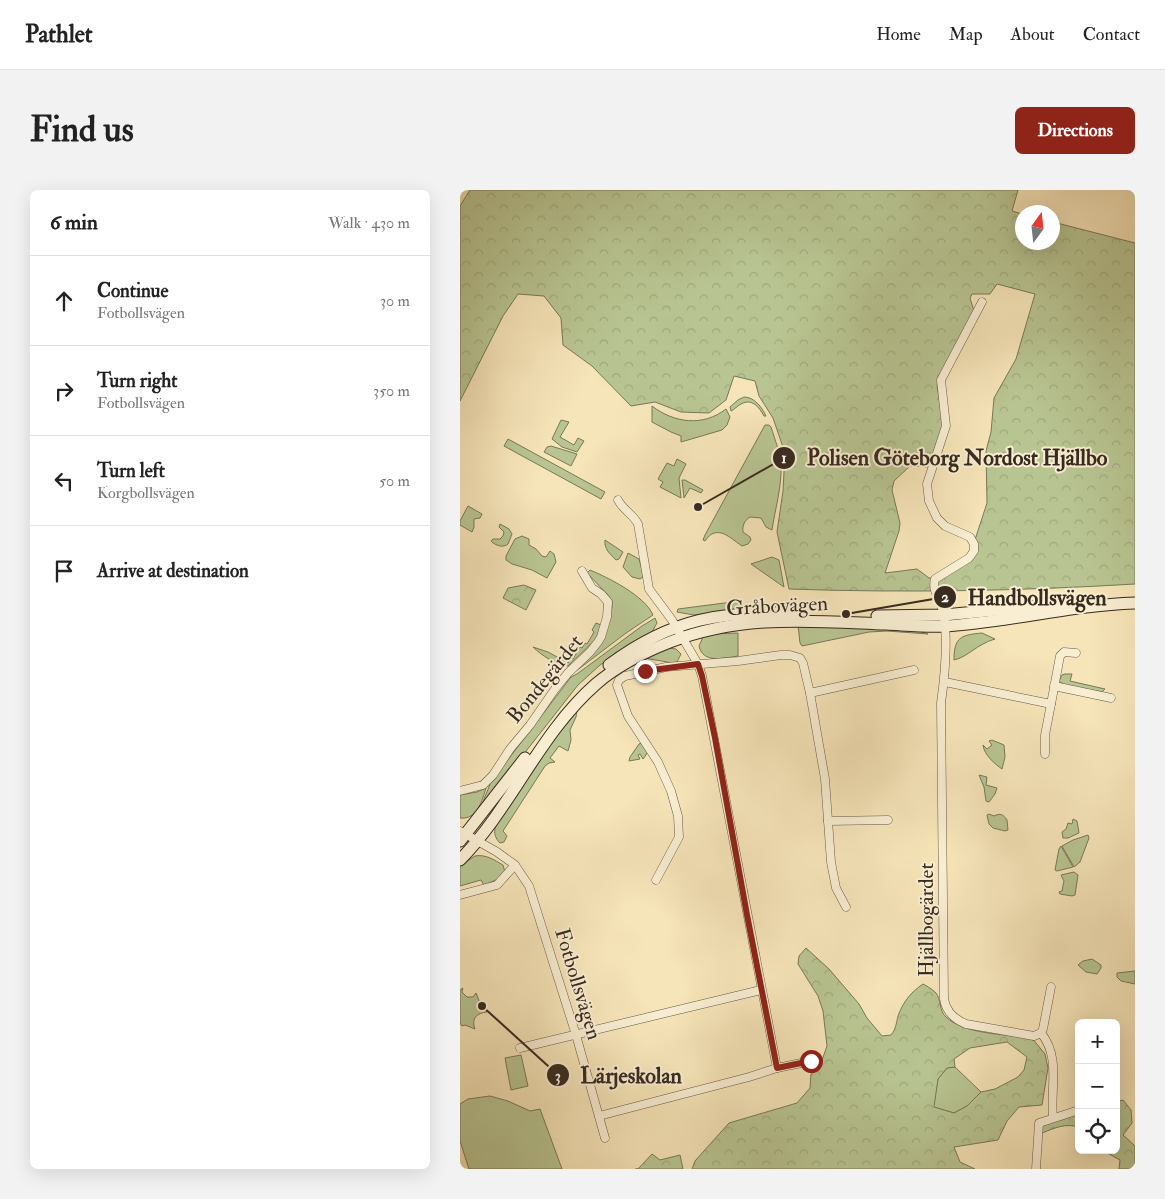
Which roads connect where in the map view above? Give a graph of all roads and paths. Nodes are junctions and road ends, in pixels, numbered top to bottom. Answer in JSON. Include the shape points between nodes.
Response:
{"nodes":[{"id":1,"x":982,"y":302,"type":"dead end"},
{"id":2,"x":618,"y":500,"type":"dead end"},
{"id":3,"x":582,"y":571,"type":"dead end"},
{"id":4,"x":1135,"y":598,"type":"edge"},
{"id":5,"x":1135,"y":603,"type":"edge"},
{"id":6,"x":945,"y":620,"type":"junction"},
{"id":7,"x":676,"y":627,"type":"junction"},
{"id":8,"x":682,"y":638,"type":"junction"},
{"id":9,"x":1076,"y":653,"type":"dead end"},
{"id":10,"x":698,"y":664,"type":"junction"},
{"id":11,"x":914,"y":670,"type":"dead end"},
{"id":12,"x":945,"y":682,"type":"junction"},
{"id":13,"x":1054,"y":686,"type":"junction"},
{"id":14,"x":810,"y":693,"type":"junction"},
{"id":15,"x":1111,"y":698,"type":"dead end"},
{"id":16,"x":1051,"y":704,"type":"junction"},
{"id":17,"x":1045,"y":754,"type":"dead end"},
{"id":18,"x":460,"y":791,"type":"edge"},
{"id":19,"x":888,"y":820,"type":"dead end"},
{"id":20,"x":828,"y":821,"type":"junction"},
{"id":21,"x":462,"y":835,"type":"edge"},
{"id":22,"x":478,"y":842,"type":"junction"},
{"id":23,"x":460,"y":860,"type":"edge"},
{"id":24,"x":515,"y":865,"type":"junction"},
{"id":25,"x":656,"y":880,"type":"dead end"},
{"id":26,"x":460,"y":895,"type":"edge"},
{"id":27,"x":846,"y":908,"type":"dead end"},
{"id":28,"x":1051,"y":987,"type":"dead end"},
{"id":29,"x":761,"y":990,"type":"junction"},
{"id":30,"x":1041,"y":1033,"type":"junction"},
{"id":31,"x":576,"y":1035,"type":"junction"},
{"id":32,"x":520,"y":1048,"type":"dead end"},
{"id":33,"x":811,"y":1061,"type":"dead end"},
{"id":34,"x":777,"y":1068,"type":"junction"},
{"id":35,"x":1075,"y":1111,"type":"edge"},
{"id":36,"x":599,"y":1116,"type":"junction"},
{"id":37,"x":1053,"y":1117,"type":"junction"},
{"id":38,"x":605,"y":1138,"type":"dead end"},
{"id":39,"x":1036,"y":1169,"type":"edge"}],
"edges":[{"from":1,"to":6,"type":"street","via":[[941,380],[946,426],[927,484],[937,518],[945,526],[970,537],[974,544],[969,558],[935,579],[933,588],[942,604]]},
{"from":2,"to":7,"type":"street","via":[[622,508],[636,519],[650,589]]},
{"from":3,"to":18,"type":"street","name":"Bondegärdet","via":[[592,588],[608,602],[601,637],[555,689],[484,785]]},
{"from":4,"to":6,"type":"main road","name":"Gråbovägen"},
{"from":5,"to":6,"type":"main road","name":"Gråbovägen","via":[[991,622]]},
{"from":6,"to":7,"type":"main road","name":"Gråbovägen","via":[[752,612]]},
{"from":6,"to":8,"type":"main road","name":"Gråbovägen","via":[[774,621],[719,627]]},
{"from":6,"to":12,"type":"street","name":"Hjällbogärdet"},
{"from":7,"to":8,"type":"street"},
{"from":7,"to":21,"type":"main road","name":"Gråbovägen","via":[[638,644],[575,694]]},
{"from":8,"to":10,"type":"street"},
{"from":8,"to":22,"type":"main road","name":"Gråbovägen","via":[[614,669],[566,713]]},
{"from":9,"to":13,"type":"street","via":[[1068,651],[1060,656]]},
{"from":10,"to":14,"type":"street","via":[[795,656],[803,663]]},
{"from":10,"to":25,"type":"street","via":[[624,676],[617,685],[628,716],[658,762],[678,816],[679,837]]},
{"from":10,"to":29,"type":"street","via":[[715,738]]},
{"from":11,"to":14,"type":"street"},
{"from":12,"to":16,"type":"street"},
{"from":12,"to":30,"type":"street","name":"Hjällbogärdet","via":[[941,703],[945,1006],[966,1024],[1034,1036]]},
{"from":13,"to":15,"type":"street"},
{"from":13,"to":16,"type":"street"},
{"from":14,"to":20,"type":"street","via":[[825,779]]},
{"from":16,"to":17,"type":"street"},
{"from":19,"to":20,"type":"street"},
{"from":20,"to":27,"type":"street","via":[[836,888]]},
{"from":21,"to":22,"type":"street","name":"Fotbollsvägen"},
{"from":22,"to":23,"type":"main road","name":"Gråbovägen"},
{"from":22,"to":24,"type":"street","name":"Fotbollsvägen"},
{"from":24,"to":26,"type":"street","via":[[497,884]]},
{"from":24,"to":31,"type":"street","name":"Fotbollsvägen","via":[[529,886]]},
{"from":28,"to":30,"type":"street"},
{"from":29,"to":31,"type":"street"},
{"from":29,"to":34,"type":"street"},
{"from":30,"to":37,"type":"street","via":[[1049,1044],[1053,1063]]},
{"from":31,"to":32,"type":"street"},
{"from":31,"to":36,"type":"street","name":"Fotbollsvägen"},
{"from":33,"to":34,"type":"street"},
{"from":34,"to":36,"type":"street"},
{"from":35,"to":37,"type":"street"},
{"from":36,"to":38,"type":"street","name":"Fotbollsvägen"},
{"from":37,"to":39,"type":"street","via":[[1039,1122]]}]}
